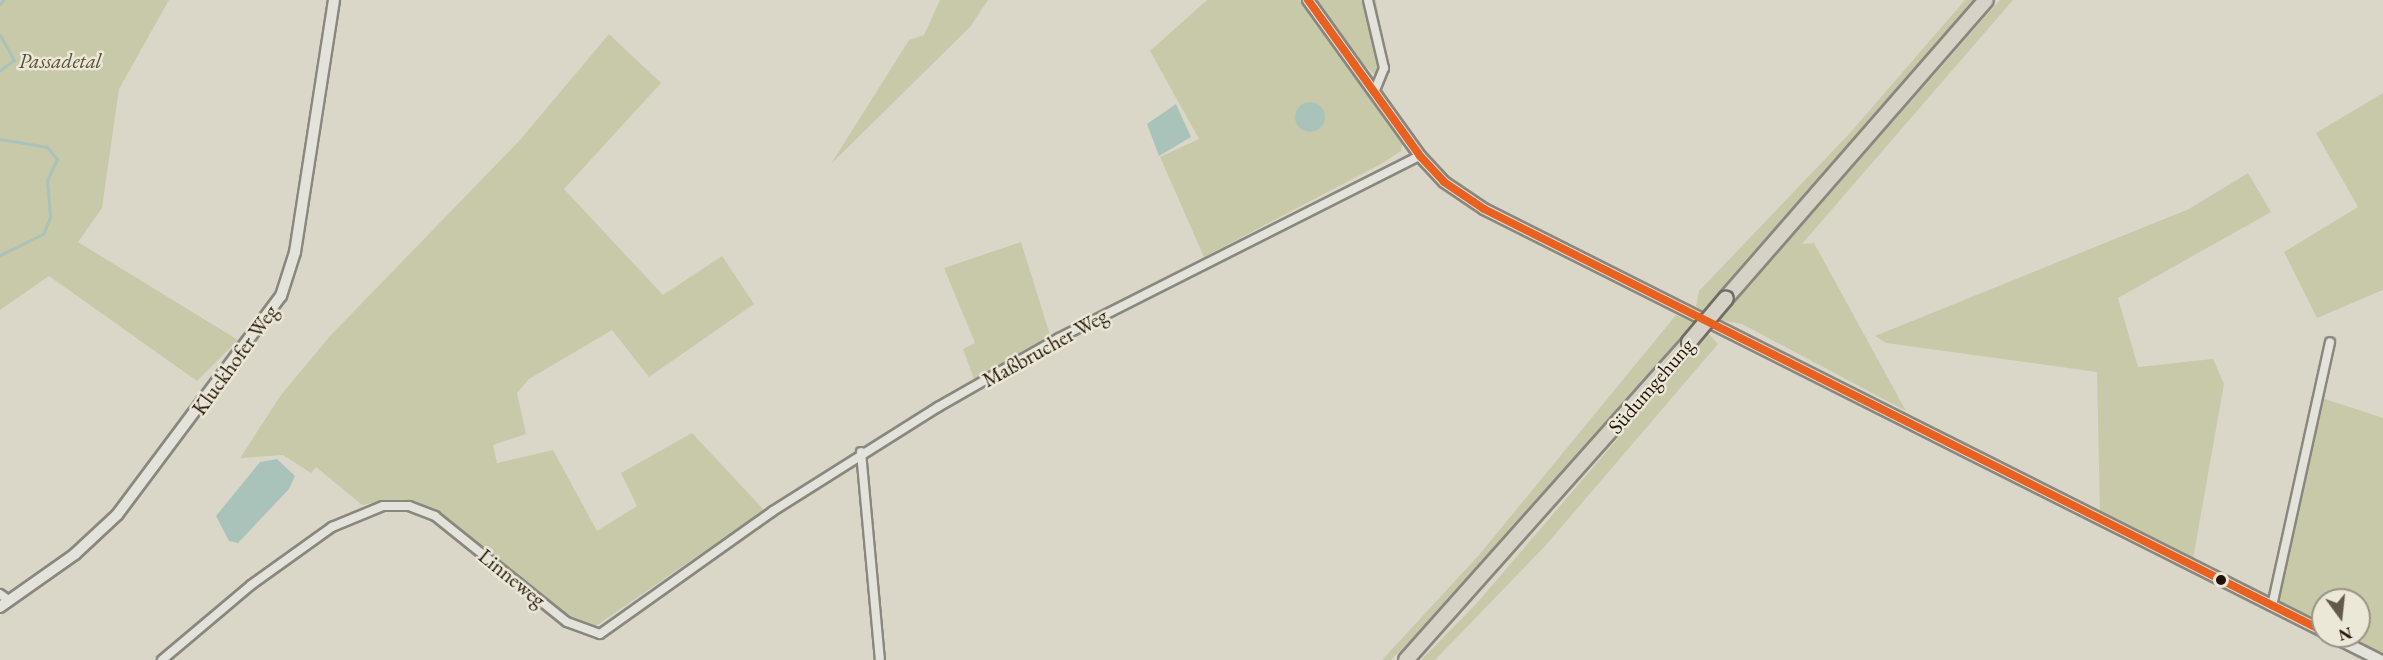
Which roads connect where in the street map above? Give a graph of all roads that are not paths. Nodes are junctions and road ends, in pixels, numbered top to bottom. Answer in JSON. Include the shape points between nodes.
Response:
{"nodes":[{"id":1,"x":334,"y":0,"type":"edge"},
{"id":2,"x":1308,"y":0,"type":"edge"},
{"id":3,"x":1368,"y":0,"type":"edge"},
{"id":4,"x":1986,"y":0,"type":"edge"},
{"id":5,"x":1375,"y":90,"type":"junction"},
{"id":6,"x":1420,"y":156,"type":"junction"},
{"id":7,"x":2330,"y":342,"type":"dead end"},
{"id":8,"x":861,"y":452,"type":"junction"},
{"id":9,"x":2,"y":600,"type":"edge"},
{"id":10,"x":2272,"y":606,"type":"junction"},
{"id":11,"x":2311,"y":625,"type":"edge"},
{"id":12,"x":2356,"y":648,"type":"edge"},
{"id":13,"x":162,"y":660,"type":"edge"},
{"id":14,"x":880,"y":660,"type":"edge"},
{"id":15,"x":1406,"y":660,"type":"edge"},
{"id":16,"x":2380,"y":660,"type":"edge"}],
"edges":[{"from":1,"to":9,"type":"street","name":"Kluckhofer Weg","via":[[295,252],[281,296],[117,515],[75,554]]},
{"from":2,"to":5,"type":"street"},
{"from":3,"to":5,"type":"street","via":[[1384,68]]},
{"from":4,"to":15,"type":"main road","name":"Südumgehung","bridge":true},
{"from":5,"to":6,"type":"street"},
{"from":6,"to":8,"type":"street","name":"Maßbrucher Weg","via":[[1059,338]]},
{"from":6,"to":10,"type":"street","via":[[1444,182],[1484,209]]},
{"from":7,"to":10,"type":"street"},
{"from":8,"to":13,"type":"street","name":"Linneweg","via":[[600,634],[567,622],[435,516],[409,506],[383,506],[332,527],[251,585]]},
{"from":8,"to":14,"type":"street"},
{"from":10,"to":11,"type":"street"},
{"from":12,"to":16,"type":"street"}]}
